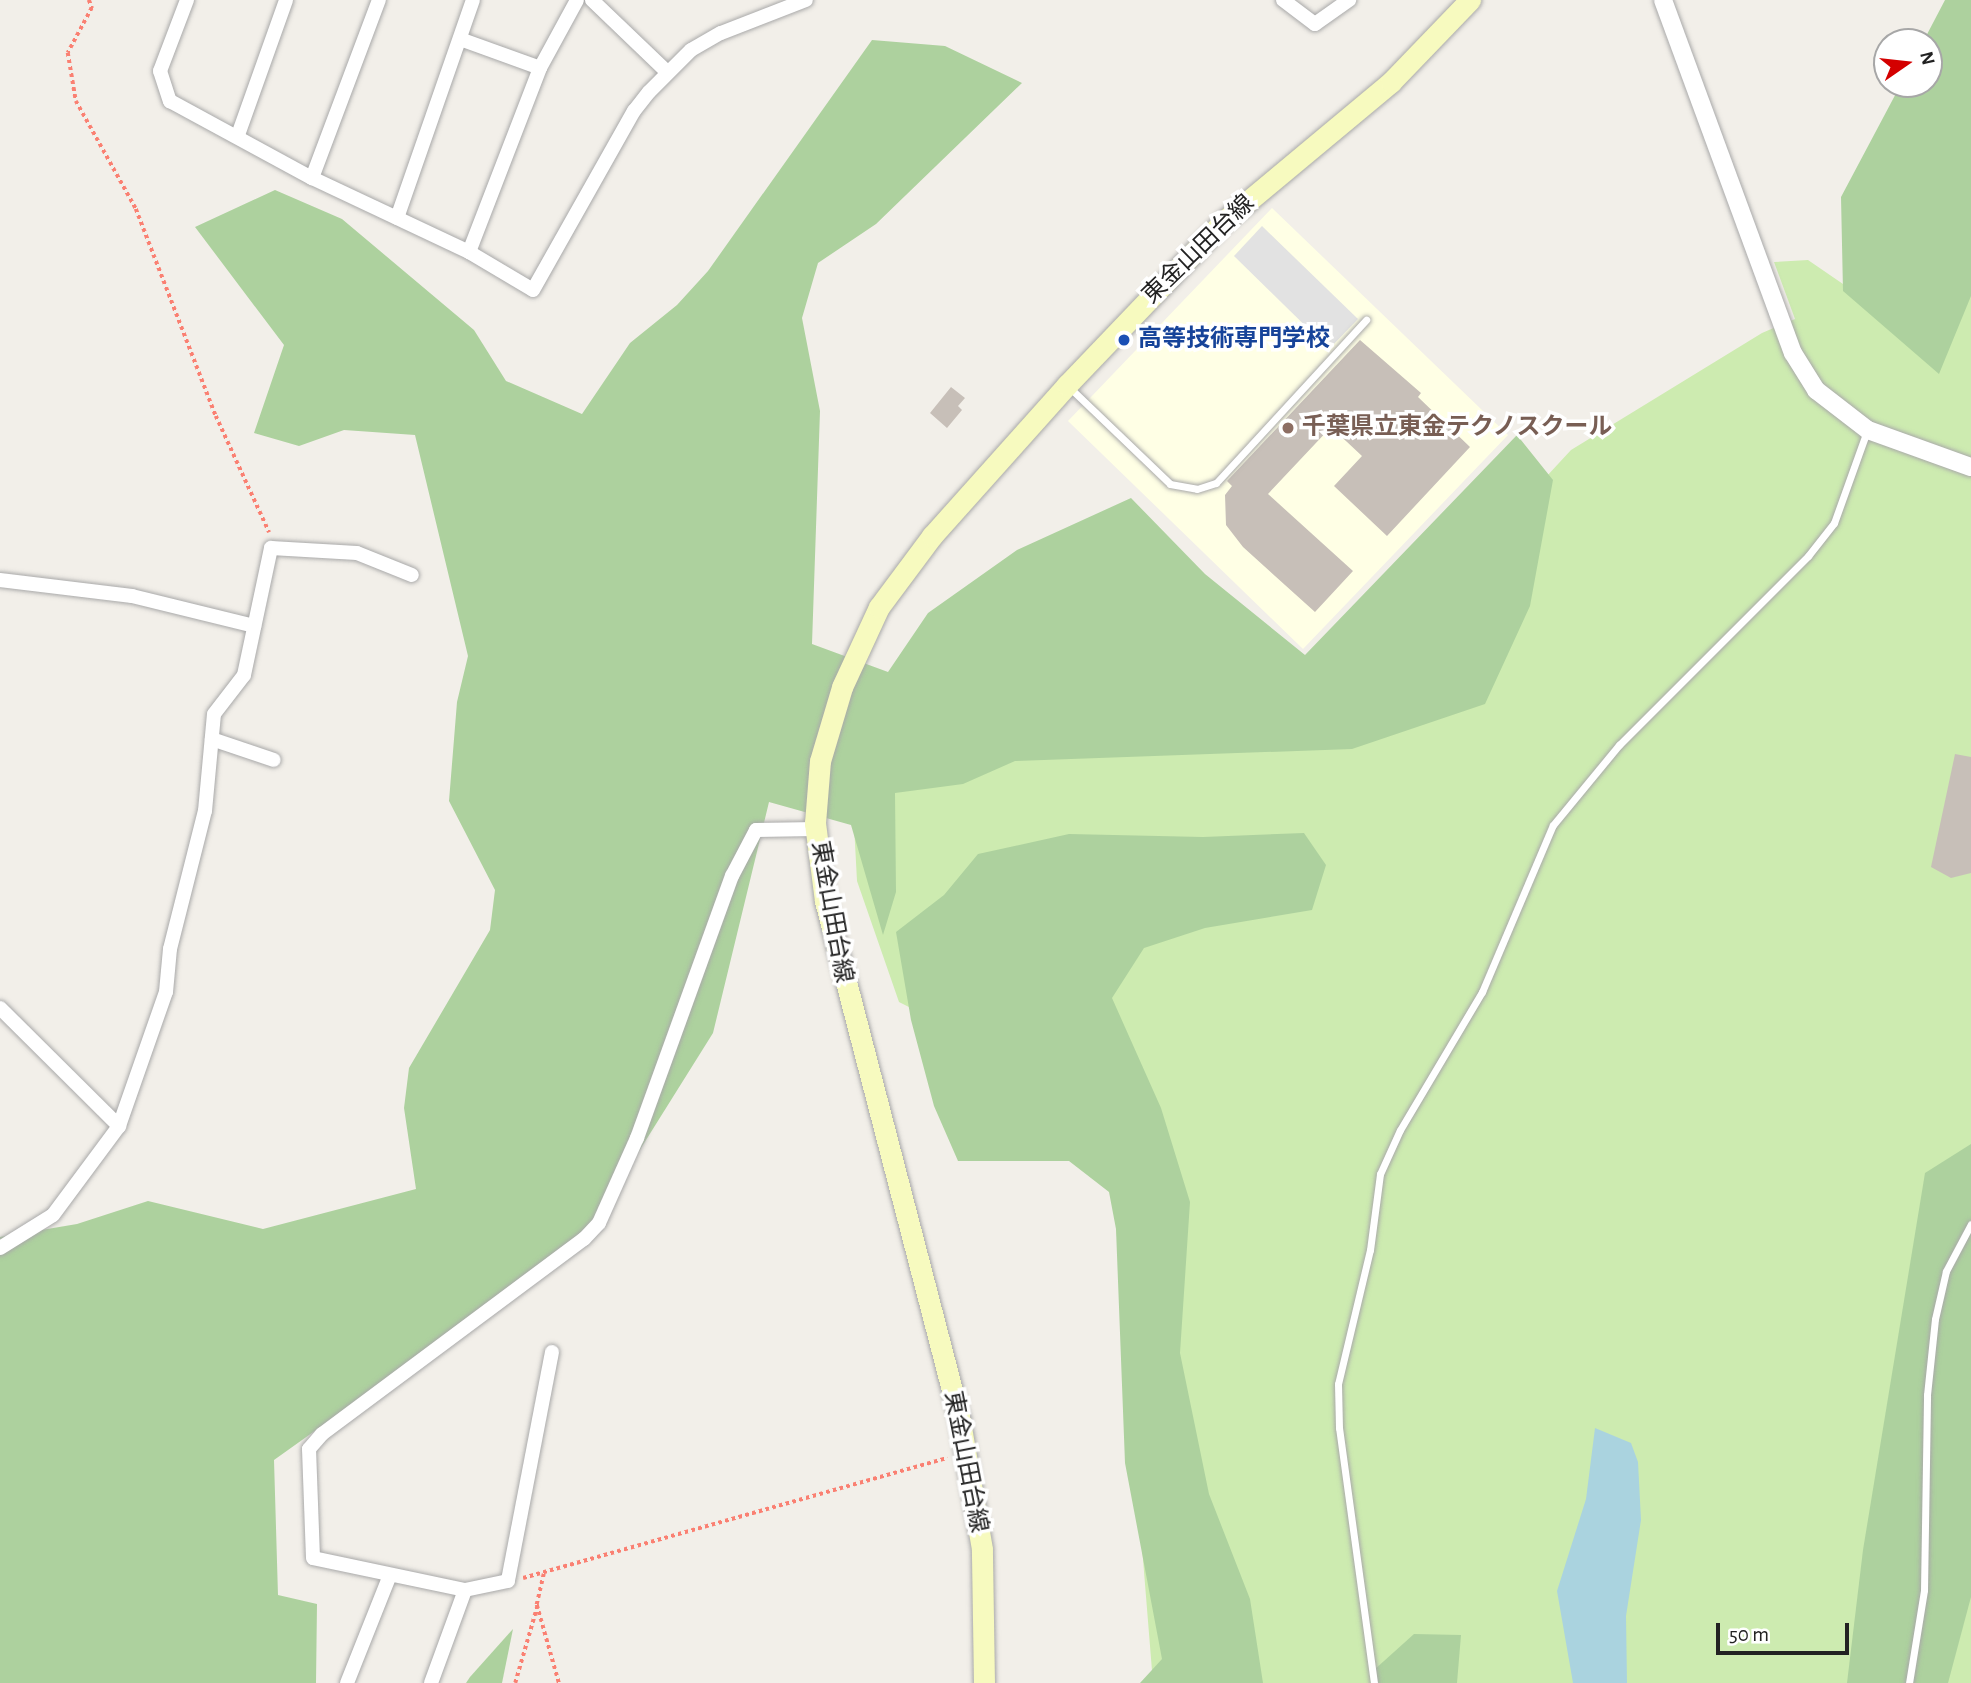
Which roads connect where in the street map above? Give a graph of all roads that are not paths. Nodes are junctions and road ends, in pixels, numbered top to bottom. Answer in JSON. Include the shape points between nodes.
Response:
{"nodes":[{"id":1,"x":187,"y":0,"type":"edge"},
{"id":2,"x":286,"y":0,"type":"edge"},
{"id":3,"x":379,"y":0,"type":"edge"},
{"id":4,"x":473,"y":0,"type":"edge"},
{"id":5,"x":576,"y":0,"type":"edge"},
{"id":6,"x":592,"y":0,"type":"edge"},
{"id":7,"x":806,"y":0,"type":"edge"},
{"id":8,"x":1349,"y":0,"type":"edge"},
{"id":9,"x":1470,"y":0,"type":"edge"},
{"id":10,"x":1663,"y":0,"type":"edge"},
{"id":11,"x":1287,"y":1,"type":"edge"},
{"id":12,"x":460,"y":39,"type":"junction"},
{"id":13,"x":540,"y":68,"type":"junction"},
{"id":14,"x":668,"y":74,"type":"junction"},
{"id":15,"x":239,"y":135,"type":"junction"},
{"id":16,"x":312,"y":178,"type":"junction"},
{"id":17,"x":397,"y":218,"type":"junction"},
{"id":18,"x":469,"y":252,"type":"junction"},
{"id":19,"x":1366,"y":320,"type":"dead end"},
{"id":20,"x":1067,"y":385,"type":"junction"},
{"id":21,"x":1868,"y":430,"type":"junction"},
{"id":22,"x":1971,"y":467,"type":"edge"},
{"id":23,"x":412,"y":575,"type":"dead end"},
{"id":24,"x":0,"y":580,"type":"edge"},
{"id":25,"x":254,"y":626,"type":"junction"},
{"id":26,"x":212,"y":738,"type":"junction"},
{"id":27,"x":274,"y":760,"type":"dead end"},
{"id":28,"x":816,"y":829,"type":"junction"},
{"id":29,"x":0,"y":1007,"type":"edge"},
{"id":30,"x":119,"y":1126,"type":"junction"},
{"id":31,"x":1971,"y":1224,"type":"edge"},
{"id":32,"x":0,"y":1248,"type":"edge"},
{"id":33,"x":552,"y":1352,"type":"dead end"},
{"id":34,"x":390,"y":1575,"type":"junction"},
{"id":35,"x":465,"y":1590,"type":"junction"},
{"id":36,"x":347,"y":1683,"type":"edge"},
{"id":37,"x":431,"y":1683,"type":"edge"},
{"id":38,"x":984,"y":1683,"type":"edge"},
{"id":39,"x":1374,"y":1683,"type":"edge"},
{"id":40,"x":1909,"y":1683,"type":"edge"}],
"edges":[{"from":1,"to":15,"type":"street","via":[[160,71],[170,101]]},
{"from":2,"to":15,"type":"street"},
{"from":3,"to":16,"type":"street"},
{"from":4,"to":12,"type":"street"},
{"from":5,"to":13,"type":"street"},
{"from":6,"to":14,"type":"street"},
{"from":7,"to":14,"type":"street","via":[[721,33],[691,50]]},
{"from":8,"to":11,"type":"street","via":[[1315,24]]},
{"from":9,"to":20,"type":"main road","name":"東金山田台線","via":[[1391,82],[1223,222]]},
{"from":10,"to":21,"type":"street","via":[[1793,353],[1816,390]]},
{"from":12,"to":13,"type":"street"},
{"from":12,"to":17,"type":"street"},
{"from":13,"to":18,"type":"street"},
{"from":14,"to":18,"type":"street","via":[[634,111],[533,290]]},
{"from":15,"to":16,"type":"street"},
{"from":16,"to":17,"type":"street"},
{"from":17,"to":18,"type":"street"},
{"from":19,"to":20,"type":"lane","via":[[1216,483],[1197,489],[1170,484]]},
{"from":20,"to":28,"type":"main road","name":"東金山田台線","via":[[932,537],[878,607],[842,687],[820,761]]},
{"from":21,"to":22,"type":"street"},
{"from":21,"to":39,"type":"lane","via":[[1834,523],[1808,556],[1619,745],[1553,825],[1482,992],[1399,1130],[1380,1174],[1370,1250],[1338,1384],[1339,1428]]},
{"from":23,"to":25,"type":"street","via":[[357,553],[271,548]]},
{"from":24,"to":25,"type":"street","via":[[132,596]]},
{"from":25,"to":26,"type":"street","via":[[244,675],[214,714]]},
{"from":26,"to":27,"type":"street"},
{"from":26,"to":30,"type":"street","via":[[205,811],[170,949],[166,992]]},
{"from":28,"to":34,"type":"street","via":[[757,830],[732,876],[637,1138],[599,1223],[584,1239],[322,1434],[309,1449],[313,1558]]},
{"from":28,"to":38,"type":"main road","name":"東金山田台線","via":[[842,980],[966,1454],[982,1549]]},
{"from":29,"to":30,"type":"street"},
{"from":30,"to":32,"type":"street","via":[[53,1215]]},
{"from":31,"to":40,"type":"lane","via":[[1946,1271],[1935,1319],[1927,1395],[1924,1590]]},
{"from":33,"to":35,"type":"street","via":[[508,1581]]},
{"from":34,"to":35,"type":"street"},
{"from":34,"to":36,"type":"street"},
{"from":35,"to":37,"type":"street"}]}
